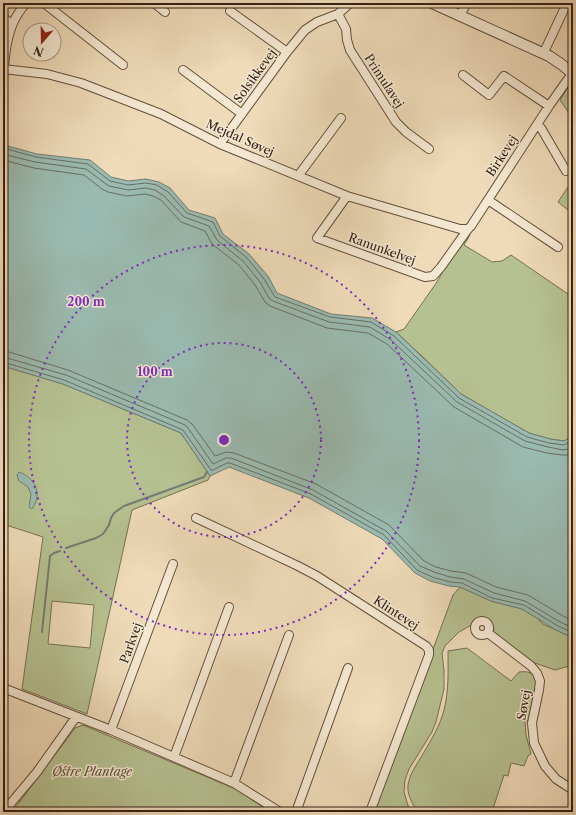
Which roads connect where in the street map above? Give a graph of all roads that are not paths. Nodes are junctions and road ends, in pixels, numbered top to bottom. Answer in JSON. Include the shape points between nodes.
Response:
{"nodes":[{"id":1,"x":26,"y":3,"type":"edge"},
{"id":2,"x":44,"y":3,"type":"edge"},
{"id":3,"x":154,"y":3,"type":"edge"},
{"id":4,"x":350,"y":3,"type":"edge"},
{"id":5,"x":432,"y":3,"type":"edge"},
{"id":6,"x":467,"y":3,"type":"edge"},
{"id":7,"x":567,"y":3,"type":"edge"},
{"id":8,"x":230,"y":11,"type":"dead end"},
{"id":9,"x":165,"y":12,"type":"dead end"},
{"id":10,"x":338,"y":14,"type":"junction"},
{"id":11,"x":460,"y":15,"type":"junction"},
{"id":12,"x":3,"y":17,"type":"edge"},
{"id":13,"x":12,"y":25,"type":"junction"},
{"id":14,"x":288,"y":52,"type":"junction"},
{"id":15,"x":542,"y":53,"type":"junction"},
{"id":16,"x":123,"y":65,"type":"dead end"},
{"id":17,"x":4,"y":68,"type":"edge"},
{"id":18,"x":183,"y":70,"type":"dead end"},
{"id":19,"x":573,"y":74,"type":"edge"},
{"id":20,"x":463,"y":75,"type":"dead end"},
{"id":21,"x":549,"y":106,"type":"junction"},
{"id":22,"x":242,"y":114,"type":"junction"},
{"id":23,"x":340,"y":118,"type":"dead end"},
{"id":24,"x":537,"y":125,"type":"junction"},
{"id":25,"x":220,"y":144,"type":"junction"},
{"id":26,"x":429,"y":149,"type":"dead end"},
{"id":27,"x":566,"y":171,"type":"dead end"},
{"id":28,"x":298,"y":176,"type":"junction"},
{"id":29,"x":347,"y":196,"type":"junction"},
{"id":30,"x":488,"y":200,"type":"junction"},
{"id":31,"x":468,"y":229,"type":"junction"},
{"id":32,"x":558,"y":247,"type":"dead end"},
{"id":33,"x":196,"y":518,"type":"dead end"},
{"id":34,"x":173,"y":564,"type":"dead end"},
{"id":35,"x":229,"y":607,"type":"dead end"},
{"id":36,"x":488,"y":633,"type":"dead end"},
{"id":37,"x":289,"y":635,"type":"dead end"},
{"id":38,"x":348,"y":668,"type":"dead end"},
{"id":39,"x":3,"y":688,"type":"edge"},
{"id":40,"x":76,"y":717,"type":"junction"},
{"id":41,"x":111,"y":730,"type":"junction"},
{"id":42,"x":174,"y":757,"type":"junction"},
{"id":43,"x":234,"y":783,"type":"junction"},
{"id":44,"x":573,"y":790,"type":"edge"},
{"id":45,"x":5,"y":812,"type":"edge"},
{"id":46,"x":280,"y":812,"type":"edge"},
{"id":47,"x":296,"y":812,"type":"edge"},
{"id":48,"x":370,"y":812,"type":"edge"}],
"edges":[{"from":1,"to":13,"type":"street"},
{"from":2,"to":16,"type":"street"},
{"from":3,"to":9,"type":"street"},
{"from":4,"to":10,"type":"street","name":"Solsikkevej"},
{"from":5,"to":11,"type":"street"},
{"from":6,"to":11,"type":"street"},
{"from":7,"to":15,"type":"street"},
{"from":8,"to":14,"type":"street","name":"Solsikkevej"},
{"from":10,"to":14,"type":"street","name":"Solsikkevej","via":[[305,30]]},
{"from":10,"to":26,"type":"street","name":"Primulavej","via":[[346,29],[346,40],[350,50],[396,122]]},
{"from":11,"to":15,"type":"street"},
{"from":12,"to":13,"type":"street"},
{"from":13,"to":17,"type":"street","via":[[5,51]]},
{"from":14,"to":22,"type":"street","name":"Solsikkevej"},
{"from":15,"to":19,"type":"street"},
{"from":17,"to":25,"type":"street","name":"Mejdal Søvej","via":[[47,74],[81,83],[161,114]]},
{"from":18,"to":22,"type":"street","name":"Solsikkevej"},
{"from":19,"to":21,"type":"street","name":"Birkevej"},
{"from":20,"to":21,"type":"street","via":[[489,95],[504,76]]},
{"from":21,"to":24,"type":"street","name":"Birkevej"},
{"from":22,"to":25,"type":"street","name":"Solsikkevej"},
{"from":23,"to":28,"type":"street"},
{"from":24,"to":27,"type":"street"},
{"from":24,"to":30,"type":"street","name":"Birkevej"},
{"from":25,"to":28,"type":"street","name":"Mejdal Søvej"},
{"from":28,"to":29,"type":"street","name":"Mejdal Søvej"},
{"from":29,"to":31,"type":"street","name":"Mejdal Søvej","via":[[460,229]]},
{"from":29,"to":31,"type":"street","name":"Ranunkelvej","via":[[317,238],[425,277],[433,276]]},
{"from":30,"to":31,"type":"street","name":"Birkevej"},
{"from":30,"to":32,"type":"street"},
{"from":33,"to":48,"type":"street","name":"Klintevej","via":[[317,576],[429,650]]},
{"from":34,"to":41,"type":"street","name":"Parkvej"},
{"from":35,"to":42,"type":"street"},
{"from":36,"to":44,"type":"street","name":"Søvej","via":[[537,673],[540,681],[532,723],[534,743],[545,766]]},
{"from":37,"to":43,"type":"street"},
{"from":38,"to":47,"type":"street"},
{"from":39,"to":40,"type":"street"},
{"from":40,"to":41,"type":"street"},
{"from":40,"to":45,"type":"street"},
{"from":41,"to":42,"type":"street"},
{"from":42,"to":43,"type":"street"},
{"from":43,"to":46,"type":"street"}]}
